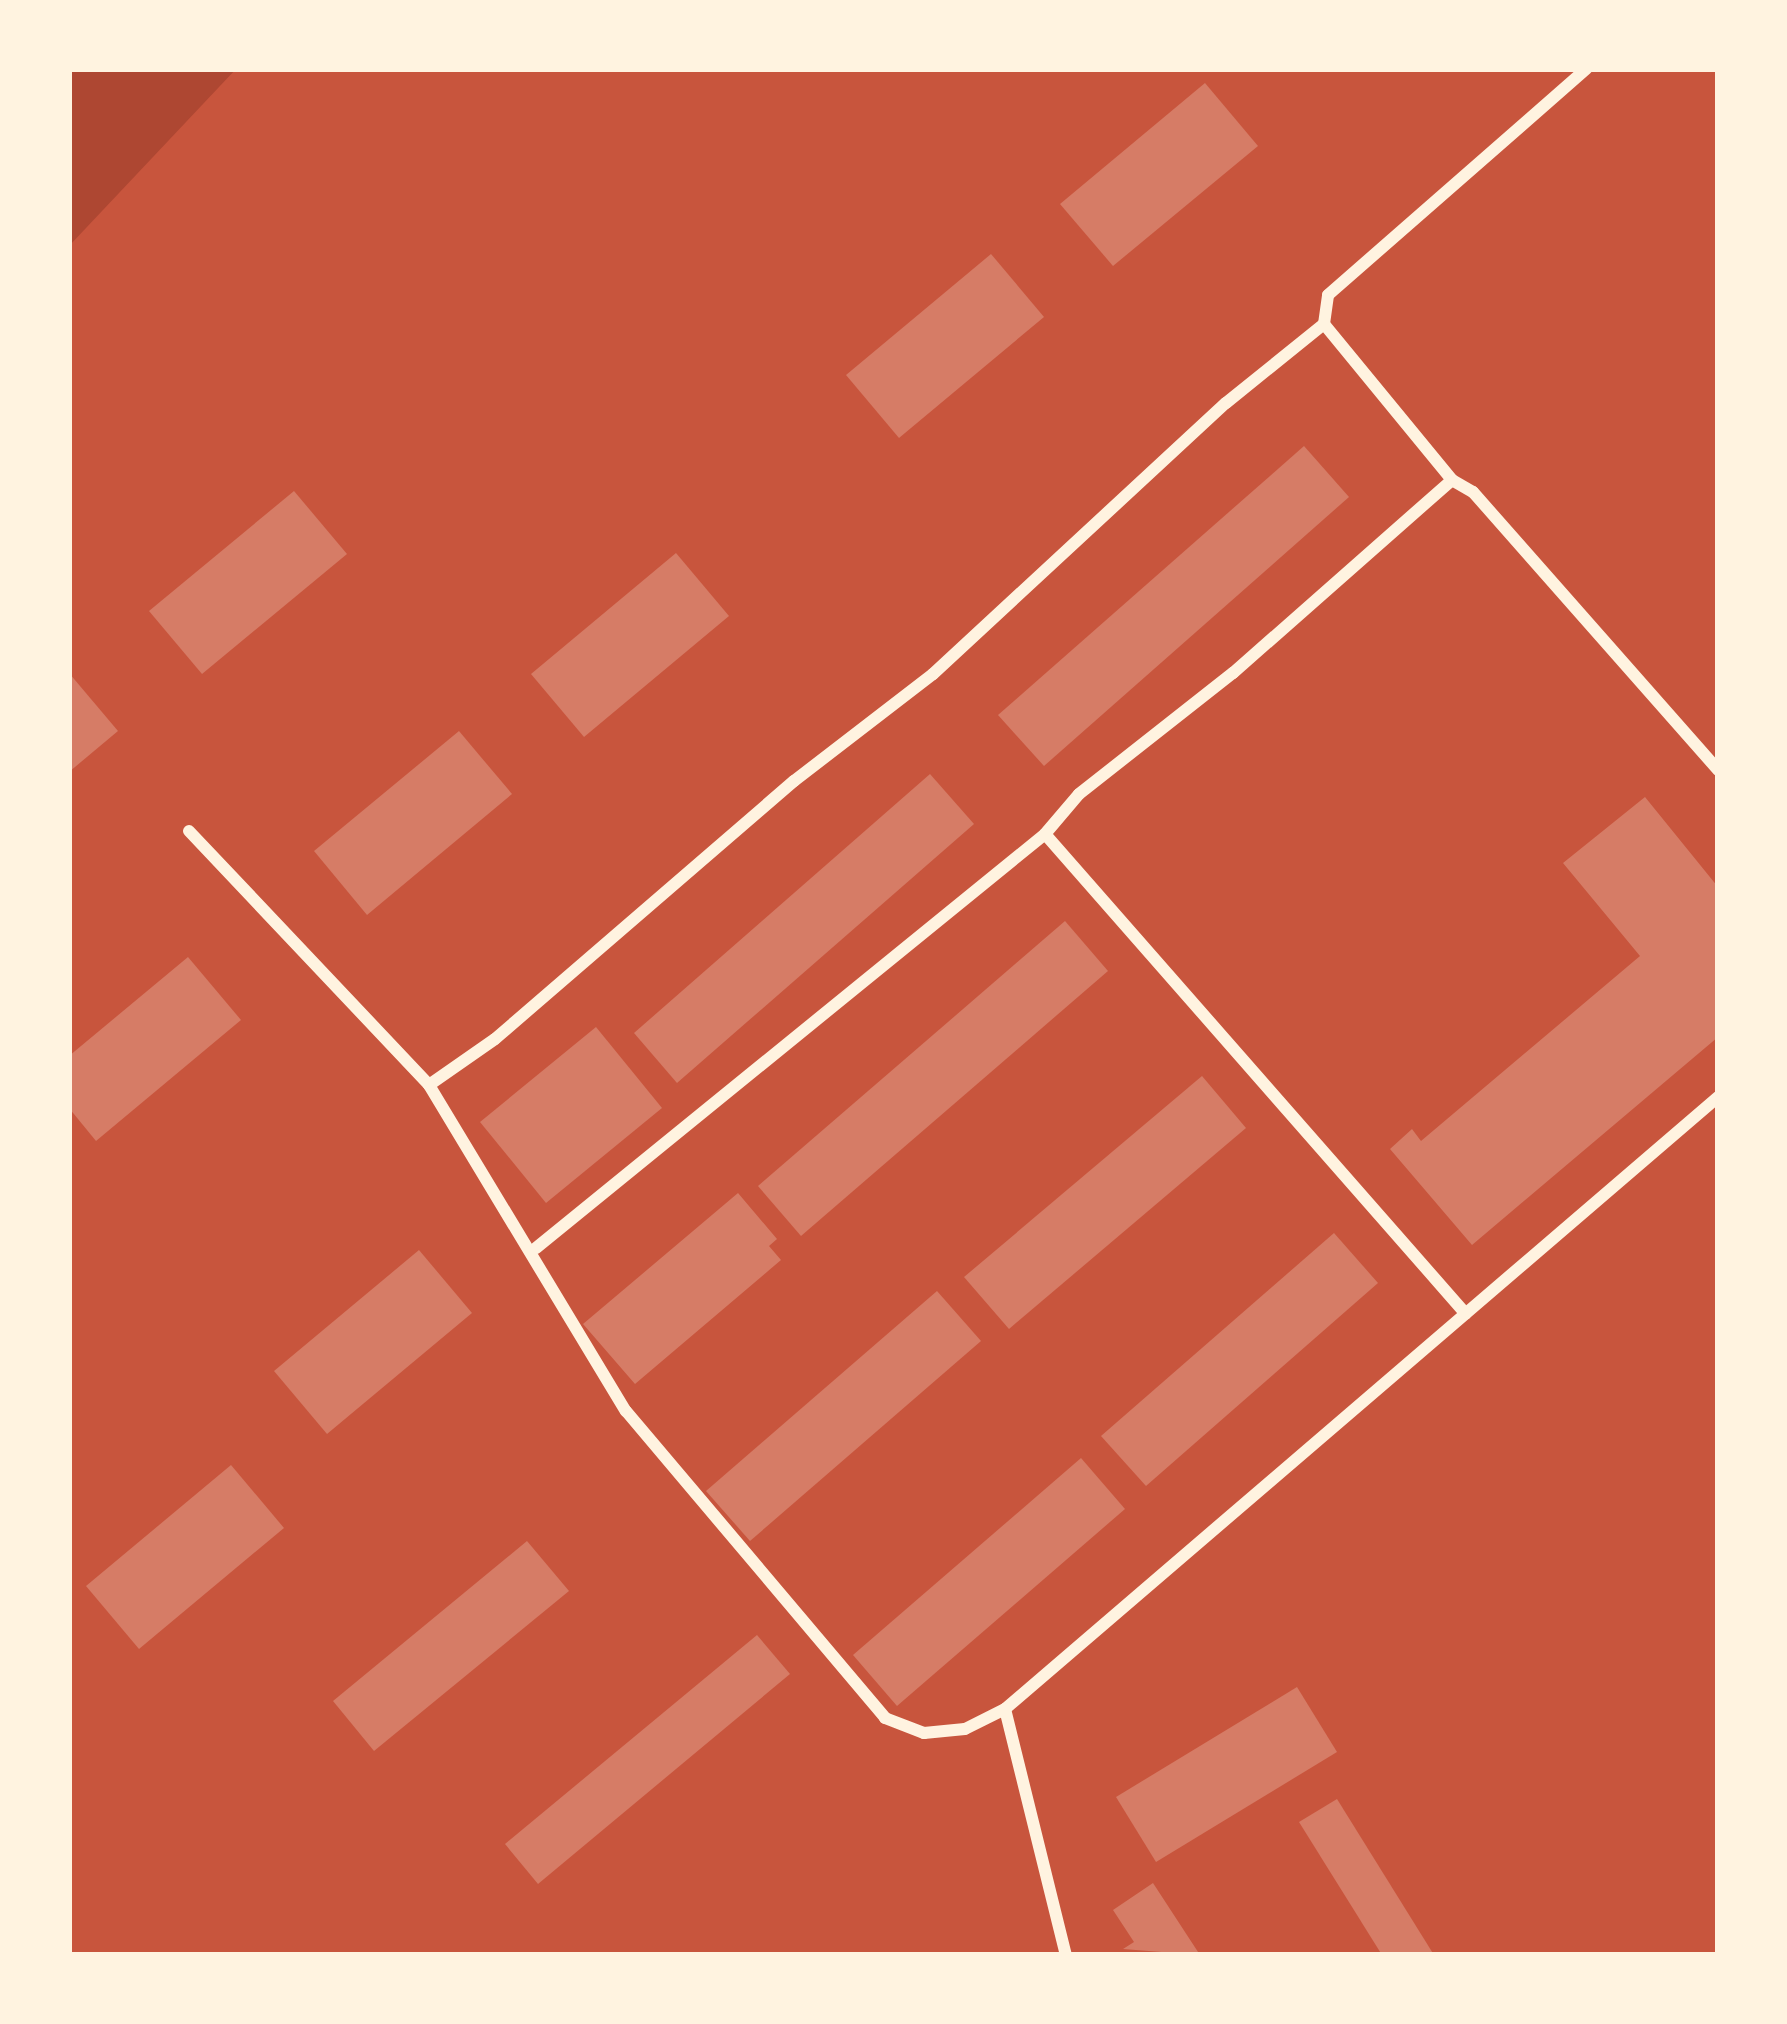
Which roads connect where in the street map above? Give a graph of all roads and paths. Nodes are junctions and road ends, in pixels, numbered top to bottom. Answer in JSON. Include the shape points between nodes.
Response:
{"nodes":[{"id":1,"x":1586,"y":69,"type":"edge"},
{"id":2,"x":1324,"y":325,"type":"junction"},
{"id":3,"x":1452,"y":480,"type":"junction"},
{"id":4,"x":1718,"y":770,"type":"edge"},
{"id":5,"x":189,"y":831,"type":"dead end"},
{"id":6,"x":1046,"y":834,"type":"junction"},
{"id":7,"x":429,"y":1085,"type":"junction"},
{"id":8,"x":1718,"y":1097,"type":"edge"},
{"id":9,"x":536,"y":1248,"type":"dead end"},
{"id":10,"x":1466,"y":1314,"type":"junction"},
{"id":11,"x":1005,"y":1709,"type":"junction"},
{"id":12,"x":1066,"y":1955,"type":"edge"}],
"edges":[{"from":1,"to":2,"type":"street","via":[[1328,295]]},
{"from":2,"to":3,"type":"street"},
{"from":2,"to":7,"type":"street","via":[[1226,404],[933,674],[794,781],[496,1039]]},
{"from":3,"to":4,"type":"street","via":[[1473,492]]},
{"from":3,"to":6,"type":"street","via":[[1233,673],[1078,794]]},
{"from":5,"to":7,"type":"street"},
{"from":6,"to":9,"type":"street"},
{"from":6,"to":10,"type":"street"},
{"from":7,"to":11,"type":"street","via":[[626,1411],[885,1718],[924,1732],[965,1729]]},
{"from":8,"to":10,"type":"street"},
{"from":10,"to":11,"type":"street"},
{"from":11,"to":12,"type":"street"}]}
